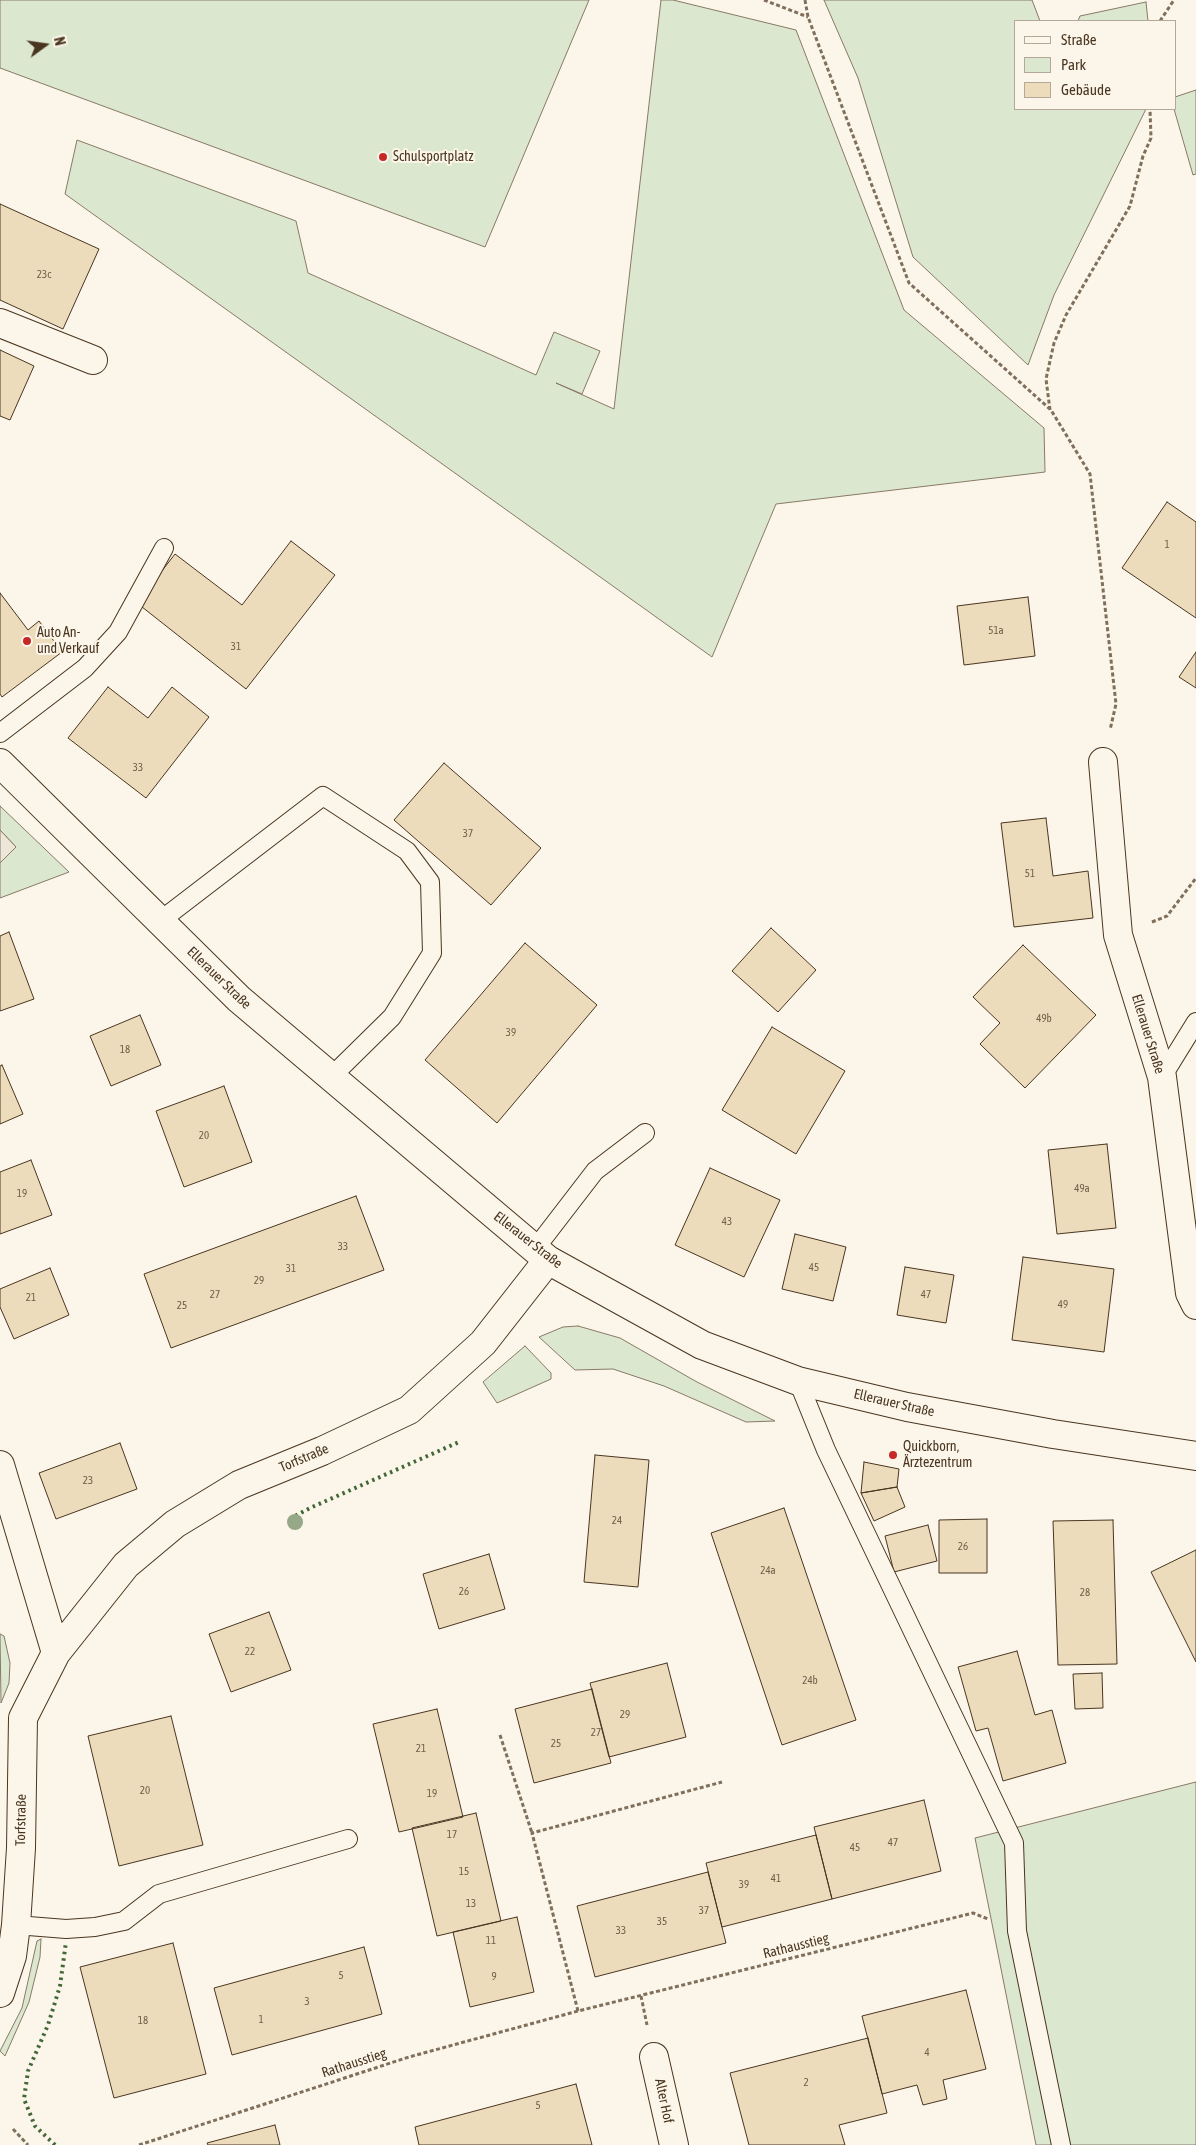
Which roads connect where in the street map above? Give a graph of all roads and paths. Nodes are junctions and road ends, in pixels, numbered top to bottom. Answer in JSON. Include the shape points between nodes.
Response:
{"nodes":[{"id":1,"x":764,"y":0,"type":"edge"},
{"id":2,"x":805,"y":0,"type":"edge"},
{"id":3,"x":1174,"y":0,"type":"edge"},
{"id":4,"x":808,"y":17,"type":"junction"},
{"id":5,"x":1161,"y":20,"type":"edge"},
{"id":6,"x":1150,"y":110,"type":"edge"},
{"id":7,"x":0,"y":324,"type":"edge"},
{"id":8,"x":93,"y":360,"type":"dead end"},
{"id":9,"x":1050,"y":410,"type":"junction"},
{"id":10,"x":164,"y":548,"type":"dead end"},
{"id":11,"x":0,"y":733,"type":"edge"},
{"id":12,"x":1103,"y":762,"type":"joint"},
{"id":13,"x":0,"y":763,"type":"edge"},
{"id":14,"x":1196,"y":878,"type":"edge"},
{"id":15,"x":160,"y":921,"type":"junction"},
{"id":16,"x":1118,"y":935,"type":"junction"},
{"id":17,"x":1196,"y":1022,"type":"edge"},
{"id":18,"x":331,"y":1077,"type":"junction"},
{"id":19,"x":1162,"y":1077,"type":"junction"},
{"id":20,"x":645,"y":1133,"type":"dead end"},
{"id":21,"x":542,"y":1254,"type":"junction"},
{"id":22,"x":1196,"y":1305,"type":"edge"},
{"id":23,"x":798,"y":1381,"type":"junction"},
{"id":24,"x":1196,"y":1456,"type":"edge"},
{"id":25,"x":0,"y":1465,"type":"edge"},
{"id":26,"x":56,"y":1653,"type":"junction"},
{"id":27,"x":500,"y":1735,"type":"dead end"},
{"id":28,"x":722,"y":1782,"type":"dead end"},
{"id":29,"x":532,"y":1833,"type":"junction"},
{"id":30,"x":348,"y":1839,"type":"dead end"},
{"id":31,"x":16,"y":1925,"type":"junction"},
{"id":32,"x":1017,"y":1930,"type":"junction"},
{"id":33,"x":0,"y":1992,"type":"edge"},
{"id":34,"x":578,"y":2011,"type":"junction"},
{"id":35,"x":654,"y":2057,"type":"dead end"},
{"id":36,"x":13,"y":2129,"type":"dead end"},
{"id":37,"x":28,"y":2145,"type":"edge"},
{"id":38,"x":139,"y":2145,"type":"edge"},
{"id":39,"x":674,"y":2145,"type":"edge"},
{"id":40,"x":1061,"y":2145,"type":"edge"}],
"edges":[{"from":1,"to":4,"type":"path"},
{"from":2,"to":4,"type":"path"},
{"from":3,"to":5,"type":"path"},
{"from":4,"to":9,"type":"path","via":[[910,283]]},
{"from":6,"to":9,"type":"path","via":[[1151,138],[1130,206],[1066,315],[1054,343],[1046,379]]},
{"from":7,"to":8,"type":"street"},
{"from":9,"to":12,"type":"path","via":[[1090,474],[1116,704]]},
{"from":10,"to":11,"type":"lane","via":[[118,632],[85,668]]},
{"from":12,"to":16,"type":"street","name":"Ellerauer Straße"},
{"from":13,"to":15,"type":"street","name":"Ellerauer Straße"},
{"from":14,"to":16,"type":"path","via":[[1167,916]]},
{"from":15,"to":18,"type":"street","name":"Ellerauer Straße","via":[[239,999]]},
{"from":15,"to":18,"type":"lane","via":[[323,796],[407,851],[430,882],[432,953],[392,1017]]},
{"from":16,"to":19,"type":"street","name":"Ellerauer Straße"},
{"from":17,"to":19,"type":"lane"},
{"from":18,"to":21,"type":"street","name":"Ellerauer Straße"},
{"from":19,"to":22,"type":"street","name":"Ellerauer Straße","via":[[1190,1294]]},
{"from":20,"to":21,"type":"lane","via":[[595,1171]]},
{"from":21,"to":23,"type":"street","name":"Ellerauer Straße","via":[[702,1345]]},
{"from":21,"to":26,"type":"street","name":"Torfstraße","via":[[483,1343],[410,1410],[239,1485],[175,1524],[126,1565]]},
{"from":23,"to":24,"type":"street","name":"Ellerauer Straße","via":[[917,1409]]},
{"from":23,"to":32,"type":"lane","via":[[826,1450],[1014,1843]]},
{"from":25,"to":26,"type":"street"},
{"from":26,"to":31,"type":"street","name":"Torfstraße","via":[[23,1718]]},
{"from":27,"to":29,"type":"path"},
{"from":28,"to":29,"type":"path"},
{"from":29,"to":34,"type":"path"},
{"from":30,"to":31,"type":"lane","via":[[159,1894],[124,1921],[95,1928]]},
{"from":31,"to":33,"type":"street","name":"Torfstraße","via":[[12,1956]]},
{"from":32,"to":34,"type":"path","name":"Rathausstieg","via":[[974,1914]]},
{"from":32,"to":40,"type":"lane"},
{"from":34,"to":38,"type":"path","name":"Rathausstieg","via":[[409,2057]]},
{"from":35,"to":39,"type":"street","name":"Alter Hof"},
{"from":36,"to":37,"type":"path"}]}
